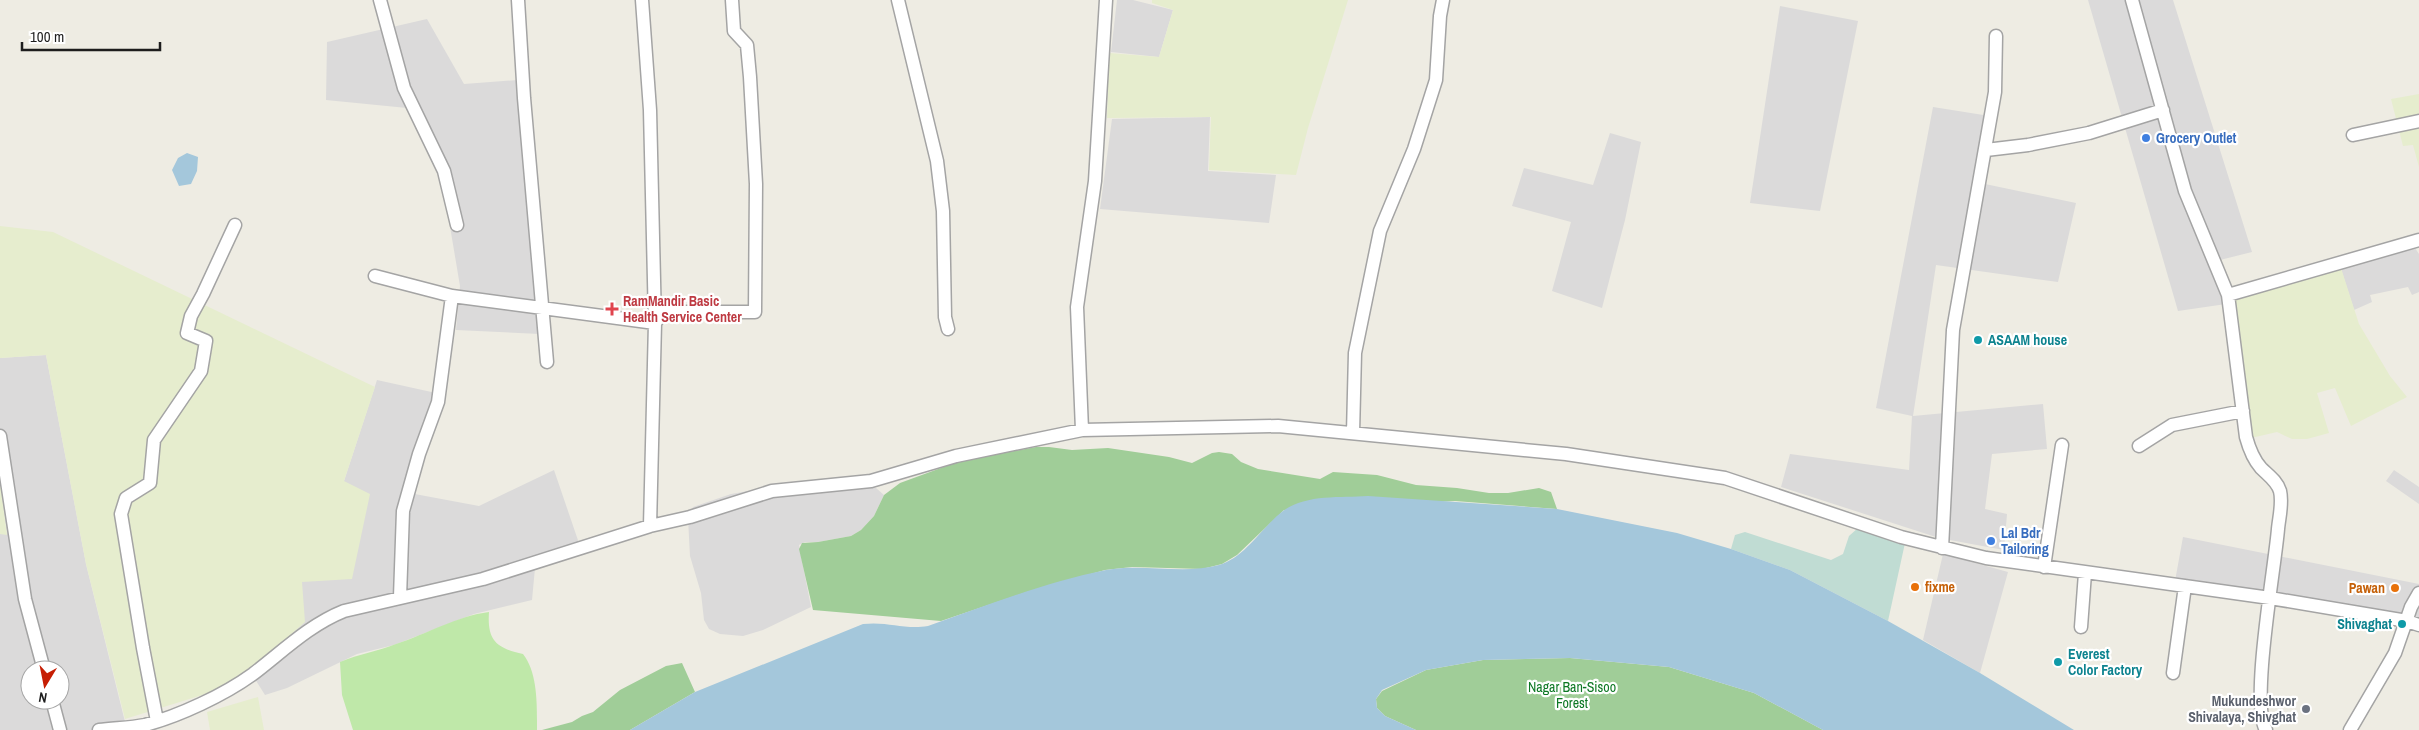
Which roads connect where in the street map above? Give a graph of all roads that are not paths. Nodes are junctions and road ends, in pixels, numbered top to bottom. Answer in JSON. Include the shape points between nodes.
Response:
{"nodes":[{"id":1,"x":380,"y":0,"type":"edge"},
{"id":2,"x":518,"y":0,"type":"edge"},
{"id":3,"x":642,"y":0,"type":"edge"},
{"id":4,"x":732,"y":0,"type":"edge"},
{"id":5,"x":898,"y":0,"type":"edge"},
{"id":6,"x":1106,"y":0,"type":"edge"},
{"id":7,"x":1444,"y":0,"type":"edge"},
{"id":8,"x":2132,"y":0,"type":"edge"},
{"id":9,"x":1996,"y":36,"type":"dead end"},
{"id":10,"x":2163,"y":110,"type":"junction"},
{"id":11,"x":2419,"y":121,"type":"edge"},
{"id":12,"x":2353,"y":135,"type":"dead end"},
{"id":13,"x":1986,"y":150,"type":"junction"},
{"id":14,"x":235,"y":225,"type":"dead end"},
{"id":15,"x":456,"y":225,"type":"dead end"},
{"id":16,"x":2419,"y":240,"type":"edge"},
{"id":17,"x":375,"y":276,"type":"dead end"},
{"id":18,"x":2228,"y":295,"type":"junction"},
{"id":19,"x":452,"y":296,"type":"junction"},
{"id":20,"x":542,"y":308,"type":"junction"},
{"id":21,"x":655,"y":323,"type":"junction"},
{"id":22,"x":948,"y":329,"type":"dead end"},
{"id":23,"x":547,"y":362,"type":"dead end"},
{"id":24,"x":2243,"y":411,"type":"junction"},
{"id":25,"x":1082,"y":430,"type":"junction"},
{"id":26,"x":1354,"y":433,"type":"junction"},
{"id":27,"x":0,"y":436,"type":"edge"},
{"id":28,"x":2062,"y":445,"type":"dead end"},
{"id":29,"x":2138,"y":446,"type":"dead end"},
{"id":30,"x":650,"y":526,"type":"junction"},
{"id":31,"x":1942,"y":548,"type":"junction"},
{"id":32,"x":2044,"y":568,"type":"junction"},
{"id":33,"x":2086,"y":573,"type":"junction"},
{"id":34,"x":2185,"y":586,"type":"junction"},
{"id":35,"x":2419,"y":593,"type":"edge"},
{"id":36,"x":400,"y":597,"type":"junction"},
{"id":37,"x":2270,"y":598,"type":"junction"},
{"id":38,"x":2413,"y":623,"type":"edge"},
{"id":39,"x":2081,"y":627,"type":"dead end"},
{"id":40,"x":41,"y":660,"type":"edge"},
{"id":41,"x":2173,"y":672,"type":"dead end"},
{"id":42,"x":55,"y":710,"type":"edge"},
{"id":43,"x":157,"y":721,"type":"junction"},
{"id":44,"x":60,"y":730,"type":"edge"},
{"id":45,"x":99,"y":730,"type":"edge"},
{"id":46,"x":2266,"y":730,"type":"edge"},
{"id":47,"x":2350,"y":730,"type":"edge"}],
"edges":[{"from":1,"to":15,"type":"street","via":[[404,88],[444,171]]},
{"from":2,"to":20,"type":"street"},
{"from":3,"to":21,"type":"street","via":[[650,110]]},
{"from":4,"to":21,"type":"street","via":[[734,31],[748,45],[756,184],[755,312],[663,312]]},
{"from":5,"to":22,"type":"street","via":[[937,161],[943,211]]},
{"from":6,"to":25,"type":"street","via":[[1095,181],[1077,307]]},
{"from":7,"to":26,"type":"street","via":[[1436,80],[1414,149],[1380,231],[1355,353]]},
{"from":8,"to":10,"type":"street"},
{"from":9,"to":13,"type":"street","via":[[1995,92]]},
{"from":10,"to":13,"type":"street","via":[[2089,133]]},
{"from":10,"to":18,"type":"street","via":[[2185,191]]},
{"from":11,"to":12,"type":"street"},
{"from":13,"to":31,"type":"street","via":[[1953,330]]},
{"from":14,"to":43,"type":"street","via":[[191,316],[187,332],[206,341],[201,370],[154,440],[150,483],[126,498],[121,514]]},
{"from":16,"to":18,"type":"street"},
{"from":17,"to":19,"type":"street"},
{"from":18,"to":24,"type":"street"},
{"from":19,"to":20,"type":"street"},
{"from":19,"to":36,"type":"street","via":[[438,402],[403,511]]},
{"from":20,"to":21,"type":"street"},
{"from":20,"to":23,"type":"street"},
{"from":21,"to":30,"type":"street"},
{"from":24,"to":29,"type":"street","via":[[2172,425]]},
{"from":24,"to":37,"type":"street","via":[[2249,448],[2280,491]]},
{"from":25,"to":26,"type":"street","via":[[1278,426]]},
{"from":25,"to":30,"type":"street","via":[[956,456],[871,481],[772,491]]},
{"from":26,"to":31,"type":"street","via":[[1566,454],[1725,478]]},
{"from":27,"to":40,"type":"street","via":[[25,598]]},
{"from":28,"to":32,"type":"street"},
{"from":30,"to":36,"type":"street","via":[[483,579]]},
{"from":31,"to":32,"type":"street"},
{"from":32,"to":33,"type":"street"},
{"from":33,"to":34,"type":"street"},
{"from":33,"to":39,"type":"street"},
{"from":34,"to":37,"type":"street"},
{"from":34,"to":41,"type":"street"},
{"from":35,"to":38,"type":"street","via":[[2411,606]]},
{"from":36,"to":43,"type":"street","via":[[328,617],[246,679],[213,698]]},
{"from":37,"to":38,"type":"street"},
{"from":37,"to":46,"type":"street","via":[[2260,702],[2262,724]]},
{"from":38,"to":47,"type":"street"},
{"from":42,"to":44,"type":"street"},
{"from":43,"to":45,"type":"street"}]}
